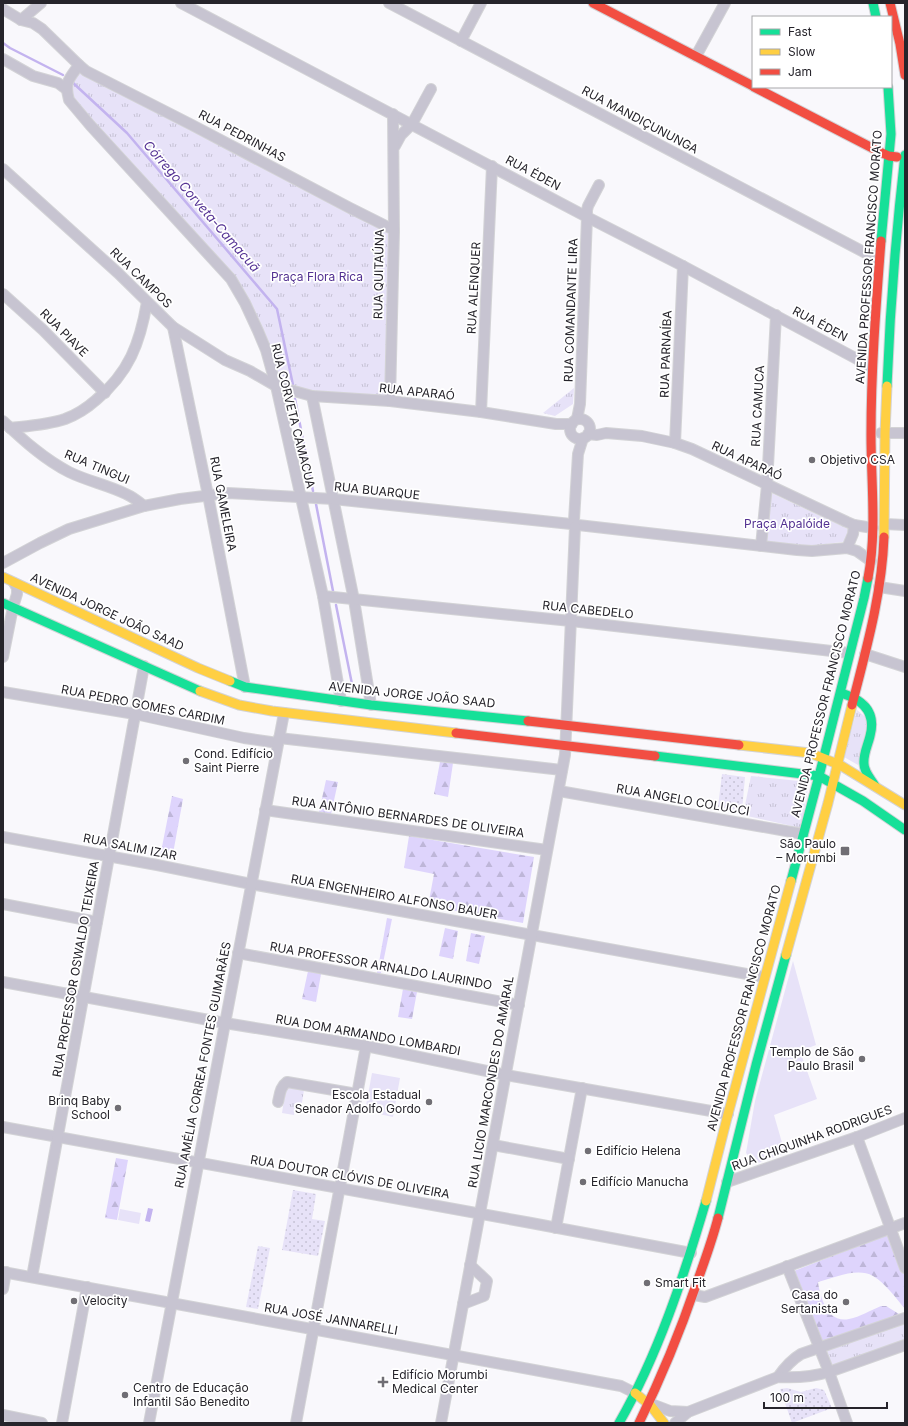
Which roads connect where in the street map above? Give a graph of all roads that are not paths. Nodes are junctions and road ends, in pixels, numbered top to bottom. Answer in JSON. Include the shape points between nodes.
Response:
{"nodes":[{"id":1,"x":41,"y":3,"type":"edge"},
{"id":2,"x":181,"y":3,"type":"edge"},
{"id":3,"x":389,"y":3,"type":"edge"},
{"id":4,"x":481,"y":3,"type":"edge"},
{"id":5,"x":725,"y":3,"type":"edge"},
{"id":6,"x":873,"y":3,"type":"edge"},
{"id":7,"x":890,"y":3,"type":"edge"},
{"id":8,"x":598,"y":4,"type":"edge"},
{"id":9,"x":3,"y":10,"type":"edge"},
{"id":10,"x":876,"y":16,"type":"edge"},
{"id":11,"x":21,"y":20,"type":"junction"},
{"id":12,"x":461,"y":41,"type":"junction"},
{"id":13,"x":902,"y":44,"type":"edge"},
{"id":14,"x":696,"y":56,"type":"junction"},
{"id":15,"x":3,"y":59,"type":"edge"},
{"id":16,"x":79,"y":65,"type":"junction"},
{"id":17,"x":905,"y":75,"type":"edge"},
{"id":18,"x":64,"y":84,"type":"junction"},
{"id":19,"x":752,"y":86,"type":"edge"},
{"id":20,"x":756,"y":88,"type":"edge"},
{"id":21,"x":888,"y":88,"type":"edge"},
{"id":22,"x":431,"y":89,"type":"dead end"},
{"id":23,"x":393,"y":114,"type":"junction"},
{"id":24,"x":412,"y":124,"type":"junction"},
{"id":25,"x":394,"y":148,"type":"junction"},
{"id":26,"x":905,"y":155,"type":"edge"},
{"id":27,"x":889,"y":156,"type":"junction"},
{"id":28,"x":905,"y":158,"type":"edge"},
{"id":29,"x":492,"y":166,"type":"junction"},
{"id":30,"x":3,"y":169,"type":"edge"},
{"id":31,"x":599,"y":185,"type":"dead end"},
{"id":32,"x":588,"y":217,"type":"junction"},
{"id":33,"x":394,"y":230,"type":"junction"},
{"id":34,"x":879,"y":260,"type":"junction"},
{"id":35,"x":683,"y":266,"type":"junction"},
{"id":36,"x":894,"y":276,"type":"junction"},
{"id":37,"x":905,"y":277,"type":"edge"},
{"id":38,"x":3,"y":294,"type":"edge"},
{"id":39,"x":147,"y":302,"type":"junction"},
{"id":40,"x":776,"y":316,"type":"junction"},
{"id":41,"x":173,"y":327,"type":"junction"},
{"id":42,"x":872,"y":367,"type":"junction"},
{"id":43,"x":276,"y":386,"type":"junction"},
{"id":44,"x":105,"y":393,"type":"junction"},
{"id":45,"x":312,"y":396,"type":"junction"},
{"id":46,"x":390,"y":401,"type":"junction"},
{"id":47,"x":481,"y":412,"type":"junction"},
{"id":48,"x":7,"y":424,"type":"edge"},
{"id":49,"x":580,"y":429,"type":"junction"},
{"id":50,"x":885,"y":433,"type":"junction"},
{"id":51,"x":871,"y":434,"type":"junction"},
{"id":52,"x":905,"y":434,"type":"edge"},
{"id":53,"x":675,"y":443,"type":"junction"},
{"id":54,"x":767,"y":485,"type":"junction"},
{"id":55,"x":208,"y":495,"type":"junction"},
{"id":56,"x":300,"y":496,"type":"junction"},
{"id":57,"x":333,"y":499,"type":"junction"},
{"id":58,"x":144,"y":506,"type":"junction"},
{"id":59,"x":575,"y":523,"type":"junction"},
{"id":60,"x":885,"y":524,"type":"junction"},
{"id":61,"x":854,"y":525,"type":"junction"},
{"id":62,"x":905,"y":525,"type":"edge"},
{"id":63,"x":873,"y":528,"type":"junction"},
{"id":64,"x":761,"y":546,"type":"junction"},
{"id":65,"x":847,"y":548,"type":"junction"},
{"id":66,"x":871,"y":560,"type":"junction"},
{"id":67,"x":3,"y":563,"type":"edge"},
{"id":68,"x":3,"y":578,"type":"edge"},
{"id":69,"x":14,"y":583,"type":"junction"},
{"id":70,"x":879,"y":587,"type":"junction"},
{"id":71,"x":905,"y":591,"type":"edge"},
{"id":72,"x":323,"y":596,"type":"junction"},
{"id":73,"x":354,"y":600,"type":"junction"},
{"id":74,"x":3,"y":603,"type":"edge"},
{"id":75,"x":13,"y":607,"type":"junction"},
{"id":76,"x":571,"y":621,"type":"junction"},
{"id":77,"x":81,"y":627,"type":"junction"},
{"id":78,"x":850,"y":653,"type":"junction"},
{"id":79,"x":865,"y":654,"type":"junction"},
{"id":80,"x":3,"y":657,"type":"edge"},
{"id":81,"x":144,"y":666,"type":"junction"},
{"id":82,"x":905,"y":667,"type":"edge"},
{"id":83,"x":245,"y":687,"type":"junction"},
{"id":84,"x":3,"y":692,"type":"edge"},
{"id":85,"x":840,"y":693,"type":"junction"},
{"id":86,"x":854,"y":697,"type":"junction"},
{"id":87,"x":341,"y":701,"type":"junction"},
{"id":88,"x":371,"y":705,"type":"junction"},
{"id":89,"x":284,"y":713,"type":"junction"},
{"id":90,"x":135,"y":714,"type":"junction"},
{"id":91,"x":475,"y":715,"type":"junction"},
{"id":92,"x":459,"y":723,"type":"junction"},
{"id":93,"x":567,"y":725,"type":"junction"},
{"id":94,"x":472,"y":735,"type":"junction"},
{"id":95,"x":278,"y":741,"type":"junction"},
{"id":96,"x":566,"y":746,"type":"junction"},
{"id":97,"x":823,"y":756,"type":"junction"},
{"id":98,"x":838,"y":764,"type":"junction"},
{"id":99,"x":562,"y":770,"type":"junction"},
{"id":100,"x":819,"y":776,"type":"junction"},
{"id":101,"x":833,"y":783,"type":"junction"},
{"id":102,"x":875,"y":786,"type":"junction"},
{"id":103,"x":559,"y":790,"type":"junction"},
{"id":104,"x":905,"y":805,"type":"edge"},
{"id":105,"x":265,"y":810,"type":"junction"},
{"id":106,"x":905,"y":830,"type":"edge"},
{"id":107,"x":803,"y":834,"type":"junction"},
{"id":108,"x":3,"y":837,"type":"edge"},
{"id":109,"x":547,"y":850,"type":"junction"},
{"id":110,"x":110,"y":856,"type":"junction"},
{"id":111,"x":251,"y":884,"type":"junction"},
{"id":112,"x":3,"y":904,"type":"edge"},
{"id":113,"x":97,"y":922,"type":"junction"},
{"id":114,"x":531,"y":936,"type":"junction"},
{"id":115,"x":238,"y":953,"type":"junction"},
{"id":116,"x":764,"y":977,"type":"junction"},
{"id":117,"x":3,"y":982,"type":"edge"},
{"id":118,"x":84,"y":998,"type":"junction"},
{"id":119,"x":518,"y":1005,"type":"junction"},
{"id":120,"x":225,"y":1023,"type":"junction"},
{"id":121,"x":366,"y":1046,"type":"junction"},
{"id":122,"x":506,"y":1075,"type":"junction"},
{"id":123,"x":582,"y":1088,"type":"junction"},
{"id":124,"x":357,"y":1094,"type":"junction"},
{"id":125,"x":278,"y":1102,"type":"dead end"},
{"id":126,"x":728,"y":1114,"type":"junction"},
{"id":127,"x":905,"y":1118,"type":"edge"},
{"id":128,"x":3,"y":1127,"type":"edge"},
{"id":129,"x":58,"y":1137,"type":"junction"},
{"id":130,"x":857,"y":1137,"type":"junction"},
{"id":131,"x":493,"y":1145,"type":"junction"},
{"id":132,"x":569,"y":1158,"type":"junction"},
{"id":133,"x":198,"y":1162,"type":"junction"},
{"id":134,"x":728,"y":1182,"type":"junction"},
{"id":135,"x":340,"y":1189,"type":"junction"},
{"id":136,"x":480,"y":1214,"type":"junction"},
{"id":137,"x":905,"y":1223,"type":"edge"},
{"id":138,"x":556,"y":1228,"type":"junction"},
{"id":139,"x":891,"y":1228,"type":"junction"},
{"id":140,"x":691,"y":1253,"type":"junction"},
{"id":141,"x":470,"y":1266,"type":"junction"},
{"id":142,"x":787,"y":1266,"type":"junction"},
{"id":143,"x":905,"y":1268,"type":"edge"},
{"id":144,"x":5,"y":1272,"type":"edge"},
{"id":145,"x":32,"y":1277,"type":"junction"},
{"id":146,"x":87,"y":1287,"type":"junction"},
{"id":147,"x":3,"y":1289,"type":"edge"},
{"id":148,"x":694,"y":1295,"type":"junction"},
{"id":149,"x":172,"y":1303,"type":"junction"},
{"id":150,"x":464,"y":1304,"type":"junction"},
{"id":151,"x":905,"y":1318,"type":"edge"},
{"id":152,"x":314,"y":1330,"type":"junction"},
{"id":153,"x":905,"y":1344,"type":"edge"},
{"id":154,"x":819,"y":1348,"type":"junction"},
{"id":155,"x":454,"y":1355,"type":"junction"},
{"id":156,"x":829,"y":1372,"type":"junction"},
{"id":157,"x":778,"y":1377,"type":"junction"},
{"id":158,"x":635,"y":1393,"type":"junction"},
{"id":159,"x":649,"y":1403,"type":"junction"},
{"id":160,"x":688,"y":1412,"type":"junction"},
{"id":161,"x":3,"y":1416,"type":"edge"},
{"id":162,"x":42,"y":1423,"type":"edge"},
{"id":163,"x":62,"y":1423,"type":"edge"},
{"id":164,"x":149,"y":1423,"type":"edge"},
{"id":165,"x":296,"y":1423,"type":"edge"},
{"id":166,"x":441,"y":1423,"type":"edge"},
{"id":167,"x":619,"y":1423,"type":"edge"},
{"id":168,"x":639,"y":1423,"type":"edge"},
{"id":169,"x":664,"y":1423,"type":"edge"},
{"id":170,"x":675,"y":1423,"type":"edge"},
{"id":171,"x":848,"y":1423,"type":"edge"}],
"edges":[{"from":1,"to":11,"type":"street"},
{"from":2,"to":23,"type":"street","name":"RUA ÉDEN"},
{"from":3,"to":12,"type":"street","name":"RUA MANDIÇUNUNGA"},
{"from":4,"to":12,"type":"street"},
{"from":5,"to":14,"type":"street"},
{"from":6,"to":10,"type":"main road"},
{"from":7,"to":13,"type":"main road"},
{"from":8,"to":14,"type":"main road"},
{"from":9,"to":11,"type":"street"},
{"from":11,"to":16,"type":"street","via":[[42,29]]},
{"from":12,"to":34,"type":"street","name":"RUA MANDIÇUNUNGA"},
{"from":13,"to":17,"type":"main road"},
{"from":14,"to":19,"type":"main road"},
{"from":15,"to":18,"type":"street","via":[[33,76]]},
{"from":16,"to":18,"type":"street"},
{"from":16,"to":33,"type":"street","name":"RUA PEDRINHAS","via":[[86,71]]},
{"from":18,"to":43,"type":"street","name":"RUA CORVETA CAMACUA","via":[[69,100],[90,125],[231,279],[258,331]]},
{"from":20,"to":27,"type":"main road"},
{"from":21,"to":27,"type":"main road","name":"AVENIDA PROFESSOR FRANCISCO MORATO"},
{"from":22,"to":24,"type":"street"},
{"from":23,"to":24,"type":"street","name":"RUA ÉDEN"},
{"from":23,"to":25,"type":"street","name":"RUA QUITAÚNA"},
{"from":24,"to":25,"type":"street","via":[[401,134]]},
{"from":24,"to":29,"type":"street","name":"RUA ÉDEN"},
{"from":25,"to":33,"type":"street","name":"RUA QUITAÚNA"},
{"from":26,"to":28,"type":"main road","name":"AVENIDA PROFESSOR FRANCISCO MORATO"},
{"from":27,"to":28,"type":"main road"},
{"from":27,"to":34,"type":"main road","name":"AVENIDA PROFESSOR FRANCISCO MORATO"},
{"from":28,"to":36,"type":"main road","name":"AVENIDA PROFESSOR FRANCISCO MORATO"},
{"from":29,"to":32,"type":"street","name":"RUA ÉDEN"},
{"from":29,"to":47,"type":"street","name":"RUA ALENQUER"},
{"from":30,"to":39,"type":"street","name":"RUA CAMPOS","via":[[108,263]]},
{"from":31,"to":32,"type":"street","name":"RUA COMANDANTE LIRA","via":[[586,210]]},
{"from":32,"to":35,"type":"street","name":"RUA ÉDEN"},
{"from":32,"to":49,"type":"street","name":"RUA COMANDANTE LIRA"},
{"from":33,"to":46,"type":"street","name":"RUA QUITAÚNA"},
{"from":34,"to":42,"type":"main road","name":"AVENIDA PROFESSOR FRANCISCO MORATO"},
{"from":35,"to":40,"type":"street","name":"RUA ÉDEN"},
{"from":35,"to":53,"type":"street","name":"RUA PARNAÍBA"},
{"from":36,"to":37,"type":"street"},
{"from":36,"to":50,"type":"main road","name":"AVENIDA PROFESSOR FRANCISCO MORATO"},
{"from":38,"to":44,"type":"street","name":"RUA PIAVE","via":[[43,330]]},
{"from":39,"to":41,"type":"street","name":"RUA CAMPOS"},
{"from":39,"to":44,"type":"street","via":[[136,348],[128,364]]},
{"from":40,"to":42,"type":"street","name":"RUA ÉDEN"},
{"from":40,"to":54,"type":"street","name":"RUA CAMUCA"},
{"from":41,"to":43,"type":"street","name":"RUA CAMPOS","via":[[226,360]]},
{"from":41,"to":55,"type":"street","name":"RUA GAMELEIRA"},
{"from":42,"to":51,"type":"main road","name":"AVENIDA PROFESSOR FRANCISCO MORATO"},
{"from":43,"to":45,"type":"street","name":"RUA APARAÓ"},
{"from":43,"to":56,"type":"street","name":"RUA CORVETA CAMACUA"},
{"from":44,"to":48,"type":"street","via":[[66,419],[42,424]]},
{"from":45,"to":46,"type":"street","name":"RUA APARAÓ"},
{"from":45,"to":57,"type":"street","name":"RUA CORVETA CAMACUA"},
{"from":46,"to":47,"type":"street","name":"RUA APARAÓ"},
{"from":47,"to":49,"type":"street","name":"RUA APARAÓ"},
{"from":48,"to":58,"type":"street","name":"RUA TINGUI","via":[[37,451],[69,472],[125,493]]},
{"from":49,"to":53,"type":"street","name":"RUA APARAÓ","via":[[597,435],[606,433],[642,436]]},
{"from":49,"to":59,"type":"street","name":"RUA COMANDANTE LIRA"},
{"from":50,"to":51,"type":"street"},
{"from":50,"to":52,"type":"street"},
{"from":50,"to":60,"type":"main road","name":"AVENIDA PROFESSOR FRANCISCO MORATO"},
{"from":51,"to":63,"type":"main road","name":"AVENIDA PROFESSOR FRANCISCO MORATO"},
{"from":53,"to":54,"type":"street","name":"RUA APARAÓ"},
{"from":54,"to":61,"type":"street","name":"RUA APARAÓ"},
{"from":54,"to":64,"type":"street","name":"RUA CAMUCA"},
{"from":55,"to":56,"type":"street","name":"RUA BUARQUE","via":[[228,493]]},
{"from":55,"to":58,"type":"street","name":"RUA BUARQUE"},
{"from":55,"to":83,"type":"street","name":"RUA GAMELEIRA"},
{"from":56,"to":57,"type":"street","name":"RUA BUARQUE"},
{"from":56,"to":72,"type":"street","name":"RUA CORVETA CAMACUA"},
{"from":57,"to":59,"type":"street","name":"RUA BUARQUE"},
{"from":57,"to":73,"type":"street","name":"RUA CORVETA CAMACUA"},
{"from":58,"to":67,"type":"street","name":"RUA BUARQUE","via":[[69,529]]},
{"from":59,"to":64,"type":"street","name":"RUA BUARQUE"},
{"from":59,"to":76,"type":"street","name":"RUA COMANDANTE LIRA"},
{"from":60,"to":62,"type":"street"},
{"from":60,"to":70,"type":"main road","name":"AVENIDA PROFESSOR FRANCISCO MORATO","via":[[884,566]]},
{"from":61,"to":63,"type":"street","name":"RUA APARAÓ"},
{"from":61,"to":65,"type":"street"},
{"from":63,"to":66,"type":"main road","name":"AVENIDA PROFESSOR FRANCISCO MORATO"},
{"from":64,"to":65,"type":"street","name":"RUA BUARQUE","via":[[812,551]]},
{"from":65,"to":66,"type":"street","name":"RUA BUARQUE"},
{"from":66,"to":78,"type":"main road","name":"AVENIDA PROFESSOR FRANCISCO MORATO"},
{"from":68,"to":69,"type":"main road","name":"AVENIDA JORGE JOÃO SAAD"},
{"from":69,"to":75,"type":"street","via":[[17,594]]},
{"from":69,"to":77,"type":"main road","name":"AVENIDA JORGE JOÃO SAAD"},
{"from":70,"to":71,"type":"street"},
{"from":70,"to":79,"type":"main road","name":"AVENIDA PROFESSOR FRANCISCO MORATO"},
{"from":72,"to":73,"type":"street","name":"RUA CABEDELO"},
{"from":72,"to":87,"type":"street","name":"RUA CORVETA CAMACUA"},
{"from":73,"to":76,"type":"street","name":"RUA CABEDELO"},
{"from":73,"to":88,"type":"street","name":"RUA CORVETA CAMACUA"},
{"from":74,"to":75,"type":"main road","name":"AVENIDA JORGE JOÃO SAAD"},
{"from":75,"to":77,"type":"main road","name":"AVENIDA JORGE JOÃO SAAD"},
{"from":75,"to":80,"type":"street"},
{"from":76,"to":78,"type":"street","name":"RUA CABEDELO"},
{"from":76,"to":93,"type":"street","name":"RUA COMANDANTE LIRA"},
{"from":77,"to":81,"type":"main road","name":"AVENIDA JORGE JOÃO SAAD"},
{"from":77,"to":83,"type":"main road","name":"AVENIDA JORGE JOÃO SAAD"},
{"from":78,"to":85,"type":"main road","name":"AVENIDA PROFESSOR FRANCISCO MORATO"},
{"from":79,"to":82,"type":"street"},
{"from":79,"to":86,"type":"main road","name":"AVENIDA PROFESSOR FRANCISCO MORATO"},
{"from":81,"to":89,"type":"main road","name":"AVENIDA JORGE JOÃO SAAD","via":[[213,696]]},
{"from":81,"to":90,"type":"street","name":"RUA PROFESSOR OSWALDO TEIXEIRA"},
{"from":83,"to":87,"type":"main road","name":"AVENIDA JORGE JOÃO SAAD"},
{"from":84,"to":90,"type":"street","name":"RUA PEDRO GOMES CARDIM"},
{"from":85,"to":86,"type":"main road"},
{"from":85,"to":97,"type":"main road","name":"AVENIDA PROFESSOR FRANCISCO MORATO"},
{"from":86,"to":98,"type":"main road","name":"AVENIDA PROFESSOR FRANCISCO MORATO"},
{"from":86,"to":102,"type":"main road","via":[[865,706],[872,717],[872,732],[864,763]]},
{"from":87,"to":88,"type":"main road","name":"AVENIDA JORGE JOÃO SAAD"},
{"from":88,"to":92,"type":"main road","name":"AVENIDA JORGE JOÃO SAAD"},
{"from":89,"to":92,"type":"main road","name":"AVENIDA JORGE JOÃO SAAD"},
{"from":89,"to":95,"type":"street","name":"RUA AMÉLIA CORREA FONTES GUIMARÃES"},
{"from":90,"to":95,"type":"street","name":"RUA PEDRO GOMES CARDIM","via":[[244,738]]},
{"from":90,"to":110,"type":"street","name":"RUA PROFESSOR OSWALDO TEIXEIRA"},
{"from":91,"to":92,"type":"main road","name":"AVENIDA JORGE JOÃO SAAD"},
{"from":91,"to":93,"type":"main road","name":"AVENIDA JORGE JOÃO SAAD"},
{"from":91,"to":94,"type":"main road","via":[[470,719],[468,726]]},
{"from":92,"to":94,"type":"main road","name":"AVENIDA JORGE JOÃO SAAD"},
{"from":93,"to":96,"type":"street","name":"RUA COMANDANTE LIRA"},
{"from":93,"to":97,"type":"main road","name":"AVENIDA JORGE JOÃO SAAD"},
{"from":94,"to":96,"type":"main road","name":"AVENIDA JORGE JOÃO SAAD"},
{"from":95,"to":99,"type":"street"},
{"from":95,"to":105,"type":"street","name":"RUA AMÉLIA CORREA FONTES GUIMARÃES"},
{"from":96,"to":99,"type":"street","name":"RUA LICIO MARCONDES DO AMARAL"},
{"from":96,"to":100,"type":"main road","name":"AVENIDA JORGE JOÃO SAAD"},
{"from":97,"to":98,"type":"main road","name":"AVENIDA JORGE JOÃO SAAD"},
{"from":97,"to":100,"type":"main road","name":"AVENIDA PROFESSOR FRANCISCO MORATO"},
{"from":98,"to":101,"type":"main road","name":"AVENIDA PROFESSOR FRANCISCO MORATO"},
{"from":98,"to":102,"type":"main road","name":"AVENIDA JORGE JOÃO SAAD"},
{"from":99,"to":103,"type":"street","name":"RUA LICIO MARCONDES DO AMARAL"},
{"from":100,"to":101,"type":"main road","name":"AVENIDA JORGE JOÃO SAAD"},
{"from":100,"to":107,"type":"main road","name":"AVENIDA PROFESSOR FRANCISCO MORATO"},
{"from":101,"to":106,"type":"main road","name":"AVENIDA JORGE JOÃO SAAD"},
{"from":101,"to":134,"type":"main road","name":"AVENIDA PROFESSOR FRANCISCO MORATO","via":[[756,1065]]},
{"from":102,"to":104,"type":"main road","name":"AVENIDA JORGE JOÃO SAAD"},
{"from":103,"to":107,"type":"street","name":"RUA ANGELO COLUCCI"},
{"from":103,"to":109,"type":"street","name":"RUA LICIO MARCONDES DO AMARAL"},
{"from":105,"to":109,"type":"street","name":"RUA ANTÔNIO BERNARDES DE OLIVEIRA"},
{"from":105,"to":111,"type":"street","name":"RUA AMÉLIA CORREA FONTES GUIMARÃES"},
{"from":107,"to":116,"type":"main road","name":"AVENIDA PROFESSOR FRANCISCO MORATO"},
{"from":108,"to":110,"type":"street","name":"RUA SALIM IZAR"},
{"from":109,"to":114,"type":"street","name":"RUA LICIO MARCONDES DO AMARAL"},
{"from":110,"to":111,"type":"street","name":"RUA SALIM IZAR"},
{"from":110,"to":113,"type":"street","name":"RUA PROFESSOR OSWALDO TEIXEIRA"},
{"from":111,"to":114,"type":"street","name":"RUA ENGENHEIRO ALFONSO BAUER"},
{"from":111,"to":115,"type":"street","name":"RUA AMÉLIA CORREA FONTES GUIMARÃES"},
{"from":112,"to":113,"type":"street"},
{"from":113,"to":118,"type":"street","name":"RUA PROFESSOR OSWALDO TEIXEIRA"},
{"from":114,"to":116,"type":"street","name":"RUA ENGENHEIRO ALFONSO BAUER"},
{"from":114,"to":119,"type":"street","name":"RUA LICIO MARCONDES DO AMARAL"},
{"from":115,"to":119,"type":"street","name":"RUA PROFESSOR ARNALDO LAURINDO"},
{"from":115,"to":120,"type":"street","name":"RUA AMÉLIA CORREA FONTES GUIMARÃES"},
{"from":116,"to":126,"type":"main road","name":"AVENIDA PROFESSOR FRANCISCO MORATO"},
{"from":117,"to":118,"type":"street","name":"RUA DOM ARMANDO LOMBARDI"},
{"from":118,"to":120,"type":"street","name":"RUA DOM ARMANDO LOMBARDI"},
{"from":118,"to":129,"type":"street","name":"RUA PROFESSOR OSWALDO TEIXEIRA"},
{"from":119,"to":122,"type":"street","name":"RUA LICIO MARCONDES DO AMARAL"},
{"from":120,"to":121,"type":"street","name":"RUA DOM ARMANDO LOMBARDI"},
{"from":120,"to":133,"type":"street","name":"RUA AMÉLIA CORREA FONTES GUIMARÃES"},
{"from":121,"to":122,"type":"street","name":"RUA DOM ARMANDO LOMBARDI"},
{"from":121,"to":124,"type":"street"},
{"from":122,"to":123,"type":"street","name":"RUA DOM ARMANDO LOMBARDI"},
{"from":122,"to":131,"type":"street","name":"RUA LICIO MARCONDES DO AMARAL"},
{"from":123,"to":126,"type":"street","name":"RUA DOM ARMANDO LOMBARDI"},
{"from":123,"to":132,"type":"street"},
{"from":124,"to":125,"type":"street","via":[[287,1082],[281,1089]]},
{"from":124,"to":135,"type":"street"},
{"from":126,"to":140,"type":"main road","name":"AVENIDA PROFESSOR FRANCISCO MORATO"},
{"from":127,"to":130,"type":"street","name":"RUA CHIQUINHA RODRIGUES"},
{"from":128,"to":129,"type":"street","name":"RUA DOUTOR CLÓVIS DE OLIVEIRA"},
{"from":129,"to":133,"type":"street","name":"RUA DOUTOR CLÓVIS DE OLIVEIRA"},
{"from":129,"to":145,"type":"street","name":"RUA PROFESSOR OSWALDO TEIXEIRA"},
{"from":130,"to":134,"type":"street","name":"RUA CHIQUINHA RODRIGUES"},
{"from":130,"to":139,"type":"street"},
{"from":131,"to":132,"type":"street"},
{"from":131,"to":136,"type":"street","name":"RUA LICIO MARCONDES DO AMARAL"},
{"from":132,"to":138,"type":"street"},
{"from":133,"to":135,"type":"street","name":"RUA DOUTOR CLÓVIS DE OLIVEIRA"},
{"from":133,"to":149,"type":"street","name":"RUA AMÉLIA CORREA FONTES GUIMARÃES"},
{"from":134,"to":148,"type":"main road","name":"AVENIDA PROFESSOR FRANCISCO MORATO"},
{"from":135,"to":136,"type":"street","name":"RUA DOUTOR CLÓVIS DE OLIVEIRA"},
{"from":135,"to":152,"type":"street"},
{"from":136,"to":138,"type":"street","name":"RUA DOUTOR CLÓVIS DE OLIVEIRA"},
{"from":136,"to":141,"type":"street","name":"RUA LICIO MARCONDES DO AMARAL"},
{"from":137,"to":139,"type":"street"},
{"from":138,"to":140,"type":"street","name":"RUA DOUTOR CLÓVIS DE OLIVEIRA"},
{"from":139,"to":142,"type":"street"},
{"from":139,"to":143,"type":"street"},
{"from":140,"to":158,"type":"main road","name":"AVENIDA PROFESSOR FRANCISCO MORATO"},
{"from":141,"to":150,"type":"street","name":"RUA LICIO MARCONDES DO AMARAL"},
{"from":141,"to":150,"type":"street","via":[[487,1281],[486,1288],[484,1296]]},
{"from":142,"to":148,"type":"street","via":[[706,1297]]},
{"from":142,"to":154,"type":"street"},
{"from":144,"to":145,"type":"street","name":"RUA JOSÉ JANNARELLI"},
{"from":144,"to":147,"type":"street"},
{"from":145,"to":146,"type":"street","name":"RUA JOSÉ JANNARELLI"},
{"from":146,"to":149,"type":"street","name":"RUA JOSÉ JANNARELLI"},
{"from":146,"to":163,"type":"street"},
{"from":148,"to":159,"type":"main road","name":"AVENIDA PROFESSOR FRANCISCO MORATO"},
{"from":149,"to":152,"type":"street","name":"RUA JOSÉ JANNARELLI"},
{"from":149,"to":164,"type":"street","name":"RUA AMÉLIA CORREA FONTES GUIMARÃES"},
{"from":150,"to":155,"type":"street","name":"RUA LICIO MARCONDES DO AMARAL"},
{"from":151,"to":154,"type":"street"},
{"from":152,"to":155,"type":"street","name":"RUA JOSÉ JANNARELLI"},
{"from":152,"to":165,"type":"street"},
{"from":153,"to":156,"type":"street"},
{"from":154,"to":156,"type":"street"},
{"from":154,"to":157,"type":"street","via":[[793,1359]]},
{"from":155,"to":158,"type":"street","name":"RUA JOSÉ JANNARELLI","via":[[621,1386]]},
{"from":155,"to":166,"type":"street","name":"RUA LICIO MARCONDES DO AMARAL"},
{"from":156,"to":157,"type":"street","via":[[817,1376]]},
{"from":156,"to":171,"type":"street"},
{"from":157,"to":160,"type":"street"},
{"from":158,"to":159,"type":"main road","name":"RUA JOSÉ JANNARELLI"},
{"from":158,"to":167,"type":"main road","name":"AVENIDA PROFESSOR FRANCISCO MORATO"},
{"from":159,"to":160,"type":"street","via":[[670,1411]]},
{"from":159,"to":168,"type":"main road","name":"AVENIDA PROFESSOR FRANCISCO MORATO"},
{"from":159,"to":169,"type":"main road","name":"RUA JOSÉ JANNARELLI"},
{"from":160,"to":170,"type":"street"},
{"from":161,"to":162,"type":"street"}]}
